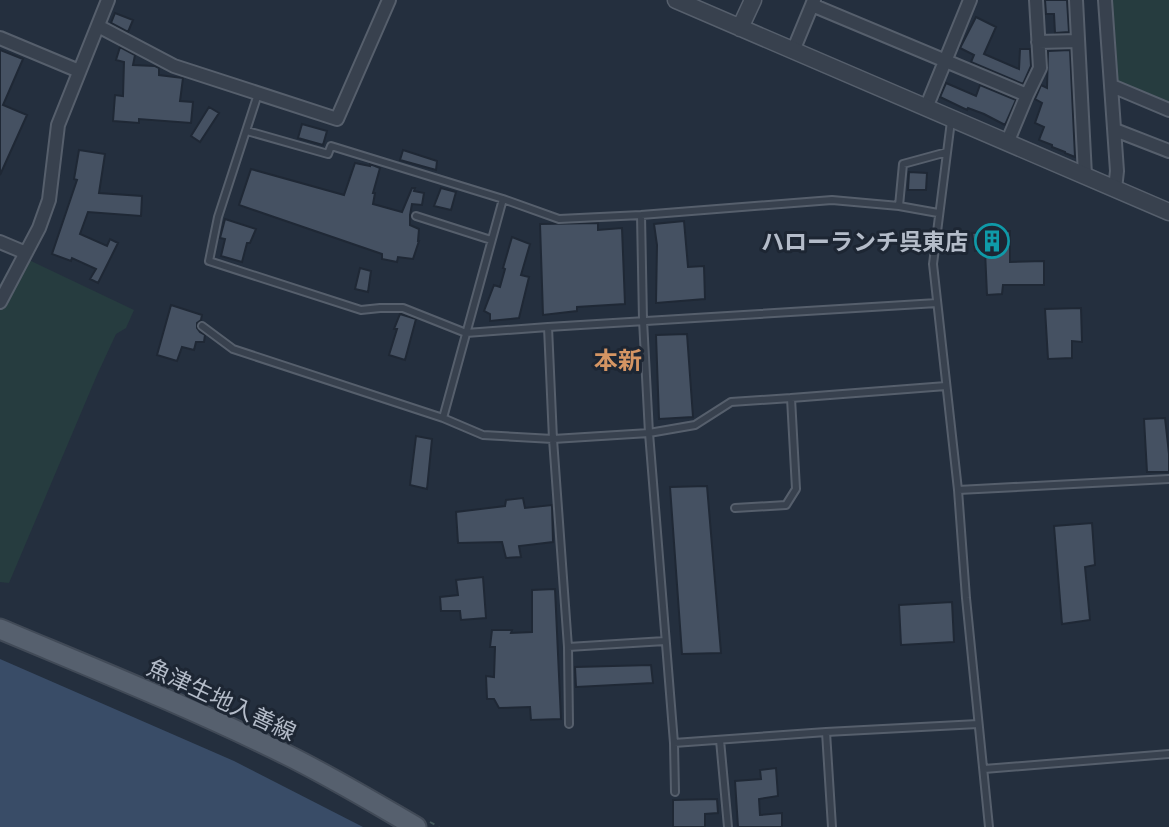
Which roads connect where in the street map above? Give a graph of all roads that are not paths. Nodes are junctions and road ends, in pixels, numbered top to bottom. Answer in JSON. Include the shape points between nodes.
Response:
{"nodes":[{"id":1,"x":108,"y":0,"type":"edge"},
{"id":2,"x":389,"y":0,"type":"edge"},
{"id":3,"x":676,"y":0,"type":"edge"},
{"id":4,"x":753,"y":0,"type":"edge"},
{"id":5,"x":970,"y":0,"type":"edge"},
{"id":6,"x":1036,"y":0,"type":"edge"},
{"id":7,"x":1076,"y":0,"type":"edge"},
{"id":8,"x":1105,"y":0,"type":"edge"},
{"id":9,"x":813,"y":2,"type":"edge"},
{"id":10,"x":98,"y":26,"type":"junction"},
{"id":11,"x":740,"y":28,"type":"junction"},
{"id":12,"x":0,"y":38,"type":"edge"},
{"id":13,"x":1078,"y":41,"type":"junction"},
{"id":14,"x":1038,"y":42,"type":"junction"},
{"id":15,"x":793,"y":51,"type":"junction"},
{"id":16,"x":946,"y":61,"type":"junction"},
{"id":17,"x":79,"y":72,"type":"junction"},
{"id":18,"x":1112,"y":86,"type":"junction"},
{"id":19,"x":258,"y":94,"type":"junction"},
{"id":20,"x":1027,"y":95,"type":"junction"},
{"id":21,"x":926,"y":108,"type":"junction"},
{"id":22,"x":1169,"y":110,"type":"edge"},
{"id":23,"x":951,"y":119,"type":"junction"},
{"id":24,"x":1115,"y":130,"type":"junction"},
{"id":25,"x":247,"y":131,"type":"junction"},
{"id":26,"x":1007,"y":143,"type":"junction"},
{"id":27,"x":1169,"y":151,"type":"edge"},
{"id":28,"x":947,"y":152,"type":"junction"},
{"id":29,"x":1085,"y":175,"type":"junction"},
{"id":30,"x":1115,"y":189,"type":"junction"},
{"id":31,"x":502,"y":199,"type":"junction"},
{"id":32,"x":899,"y":206,"type":"junction"},
{"id":33,"x":1169,"y":212,"type":"edge"},
{"id":34,"x":938,"y":213,"type":"junction"},
{"id":35,"x":641,"y":215,"type":"junction"},
{"id":36,"x":416,"y":216,"type":"dead end"},
{"id":37,"x":491,"y":240,"type":"junction"},
{"id":38,"x":0,"y":242,"type":"edge"},
{"id":39,"x":26,"y":253,"type":"junction"},
{"id":40,"x":0,"y":302,"type":"edge"},
{"id":41,"x":937,"y":303,"type":"junction"},
{"id":42,"x":643,"y":320,"type":"junction"},
{"id":43,"x":202,"y":326,"type":"dead end"},
{"id":44,"x":548,"y":327,"type":"junction"},
{"id":45,"x":466,"y":333,"type":"junction"},
{"id":46,"x":946,"y":386,"type":"junction"},
{"id":47,"x":791,"y":398,"type":"junction"},
{"id":48,"x":443,"y":418,"type":"junction"},
{"id":49,"x":649,"y":433,"type":"junction"},
{"id":50,"x":553,"y":439,"type":"junction"},
{"id":51,"x":1169,"y":479,"type":"edge"},
{"id":52,"x":958,"y":490,"type":"junction"},
{"id":53,"x":735,"y":508,"type":"dead end"},
{"id":54,"x":0,"y":629,"type":"edge"},
{"id":55,"x":665,"y":641,"type":"junction"},
{"id":56,"x":568,"y":647,"type":"junction"},
{"id":57,"x":569,"y":724,"type":"dead end"},
{"id":58,"x":978,"y":724,"type":"junction"},
{"id":59,"x":826,"y":732,"type":"junction"},
{"id":60,"x":720,"y":740,"type":"junction"},
{"id":61,"x":674,"y":743,"type":"junction"},
{"id":62,"x":1169,"y":754,"type":"edge"},
{"id":63,"x":984,"y":769,"type":"junction"},
{"id":64,"x":675,"y":792,"type":"dead end"},
{"id":65,"x":416,"y":827,"type":"edge"},
{"id":66,"x":728,"y":827,"type":"edge"},
{"id":67,"x":832,"y":827,"type":"edge"},
{"id":68,"x":989,"y":827,"type":"edge"}],
"edges":[{"from":1,"to":10,"type":"street"},
{"from":2,"to":19,"type":"street","via":[[337,119]]},
{"from":3,"to":11,"type":"street"},
{"from":4,"to":11,"type":"street"},
{"from":5,"to":16,"type":"street"},
{"from":6,"to":14,"type":"street"},
{"from":7,"to":13,"type":"street"},
{"from":8,"to":18,"type":"street"},
{"from":9,"to":15,"type":"street"},
{"from":9,"to":16,"type":"street"},
{"from":10,"to":17,"type":"street"},
{"from":10,"to":19,"type":"street","via":[[174,66]]},
{"from":11,"to":15,"type":"street"},
{"from":12,"to":17,"type":"street"},
{"from":13,"to":14,"type":"street"},
{"from":13,"to":29,"type":"street"},
{"from":14,"to":20,"type":"street","via":[[1040,68]]},
{"from":15,"to":21,"type":"street"},
{"from":16,"to":20,"type":"street"},
{"from":16,"to":21,"type":"street"},
{"from":17,"to":39,"type":"street","via":[[58,125],[49,200]]},
{"from":18,"to":22,"type":"street"},
{"from":18,"to":24,"type":"street"},
{"from":19,"to":25,"type":"lane"},
{"from":20,"to":26,"type":"street"},
{"from":21,"to":23,"type":"street"},
{"from":23,"to":26,"type":"street"},
{"from":23,"to":28,"type":"lane"},
{"from":24,"to":27,"type":"street"},
{"from":24,"to":30,"type":"street"},
{"from":25,"to":31,"type":"lane","via":[[328,153],[331,146]]},
{"from":25,"to":45,"type":"lane","via":[[208,261],[361,310],[403,308]]},
{"from":26,"to":29,"type":"street"},
{"from":28,"to":32,"type":"lane","via":[[903,164]]},
{"from":28,"to":34,"type":"lane"},
{"from":29,"to":30,"type":"street"},
{"from":30,"to":33,"type":"street"},
{"from":31,"to":35,"type":"lane","via":[[559,219]]},
{"from":31,"to":37,"type":"lane"},
{"from":32,"to":34,"type":"lane"},
{"from":32,"to":35,"type":"lane","via":[[832,200]]},
{"from":34,"to":41,"type":"lane","via":[[933,264]]},
{"from":35,"to":42,"type":"lane"},
{"from":36,"to":37,"type":"lane"},
{"from":37,"to":45,"type":"lane"},
{"from":38,"to":39,"type":"street"},
{"from":39,"to":40,"type":"street"},
{"from":41,"to":42,"type":"lane"},
{"from":41,"to":46,"type":"lane"},
{"from":42,"to":44,"type":"lane"},
{"from":42,"to":49,"type":"lane"},
{"from":43,"to":48,"type":"lane","via":[[233,349]]},
{"from":44,"to":45,"type":"lane"},
{"from":44,"to":50,"type":"lane"},
{"from":45,"to":48,"type":"lane"},
{"from":46,"to":47,"type":"lane"},
{"from":46,"to":52,"type":"lane"},
{"from":47,"to":49,"type":"lane","via":[[731,402],[695,425]]},
{"from":47,"to":53,"type":"lane","via":[[796,489],[786,505]]},
{"from":48,"to":50,"type":"lane","via":[[484,435]]},
{"from":49,"to":50,"type":"lane"},
{"from":49,"to":55,"type":"lane"},
{"from":50,"to":56,"type":"lane"},
{"from":51,"to":52,"type":"lane"},
{"from":52,"to":58,"type":"lane"},
{"from":54,"to":65,"type":"main road","name":"魚津生地入善線","via":[[284,754]]},
{"from":55,"to":56,"type":"lane"},
{"from":55,"to":61,"type":"lane"},
{"from":56,"to":57,"type":"lane"},
{"from":58,"to":59,"type":"lane"},
{"from":58,"to":63,"type":"lane"},
{"from":59,"to":60,"type":"lane"},
{"from":59,"to":67,"type":"lane"},
{"from":60,"to":61,"type":"lane"},
{"from":60,"to":66,"type":"lane"},
{"from":61,"to":64,"type":"lane"},
{"from":62,"to":63,"type":"lane"},
{"from":63,"to":68,"type":"lane"}]}
